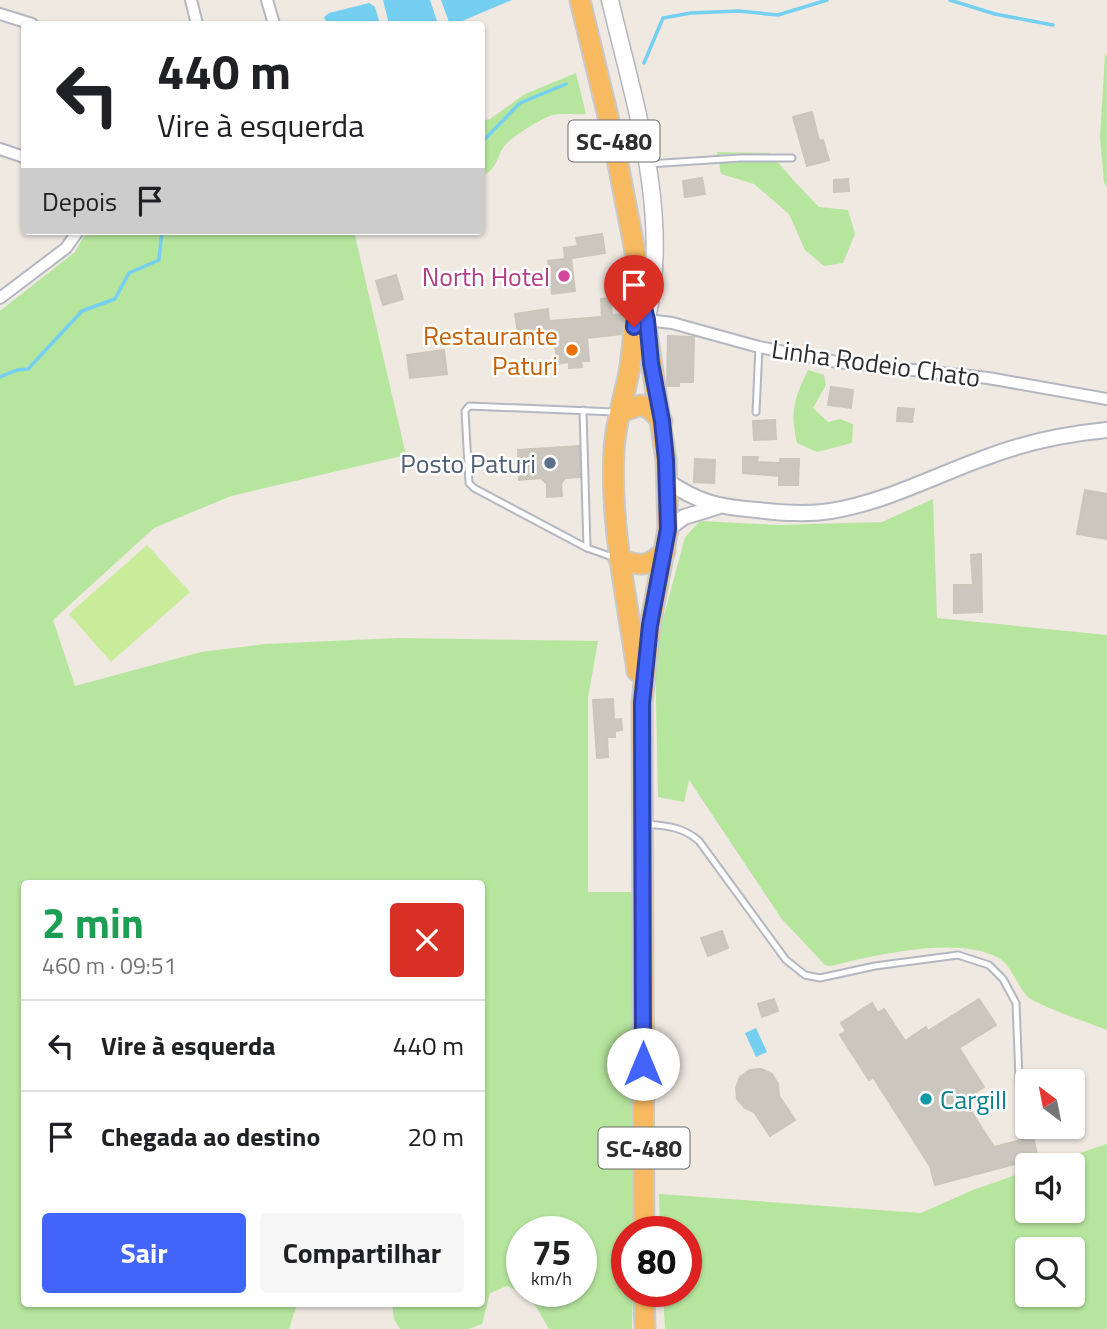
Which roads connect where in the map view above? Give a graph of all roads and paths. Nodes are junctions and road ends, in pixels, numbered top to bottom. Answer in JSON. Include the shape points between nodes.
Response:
{"nodes":[{"id":1,"x":191,"y":0,"type":"edge"},
{"id":2,"x":267,"y":0,"type":"edge"},
{"id":3,"x":580,"y":0,"type":"edge"},
{"id":4,"x":610,"y":0,"type":"edge"},
{"id":5,"x":0,"y":13,"type":"edge"},
{"id":6,"x":23,"y":21,"type":"edge"},
{"id":7,"x":196,"y":21,"type":"edge"},
{"id":8,"x":273,"y":21,"type":"edge"},
{"id":9,"x":0,"y":149,"type":"edge"},
{"id":10,"x":21,"y":156,"type":"edge"},
{"id":11,"x":792,"y":158,"type":"dead end"},
{"id":12,"x":646,"y":164,"type":"junction"},
{"id":13,"x":75,"y":235,"type":"edge"},
{"id":14,"x":0,"y":284,"type":"edge"},
{"id":15,"x":638,"y":284,"type":"junction"},
{"id":16,"x":13,"y":289,"type":"junction"},
{"id":17,"x":0,"y":298,"type":"edge"},
{"id":18,"x":647,"y":320,"type":"junction"},
{"id":19,"x":759,"y":347,"type":"junction"},
{"id":20,"x":1107,"y":399,"type":"edge"},
{"id":21,"x":583,"y":410,"type":"junction"},
{"id":22,"x":621,"y":412,"type":"junction"},
{"id":23,"x":757,"y":412,"type":"dead end"},
{"id":24,"x":662,"y":421,"type":"junction"},
{"id":25,"x":1107,"y":430,"type":"edge"},
{"id":26,"x":667,"y":481,"type":"junction"},
{"id":27,"x":719,"y":507,"type":"junction"},
{"id":28,"x":668,"y":529,"type":"junction"},
{"id":29,"x":587,"y":548,"type":"junction"},
{"id":30,"x":665,"y":551,"type":"junction"},
{"id":31,"x":619,"y":559,"type":"junction"},
{"id":32,"x":642,"y":703,"type":"junction"},
{"id":33,"x":644,"y":824,"type":"junction"},
{"id":34,"x":1019,"y":1069,"type":"edge"},
{"id":35,"x":644,"y":1216,"type":"edge"},
{"id":36,"x":644,"y":1307,"type":"edge"},
{"id":37,"x":645,"y":1329,"type":"edge"}],
"edges":[{"from":1,"to":7,"type":"street"},
{"from":2,"to":8,"type":"street"},
{"from":3,"to":15,"type":"highway","number":"SC-480","via":[[612,134]]},
{"from":4,"to":12,"type":"main road"},
{"from":5,"to":6,"type":"street"},
{"from":9,"to":10,"type":"street"},
{"from":11,"to":12,"type":"lane"},
{"from":12,"to":18,"type":"main road","via":[[655,264]]},
{"from":13,"to":16,"type":"street","via":[[66,248]]},
{"from":14,"to":16,"type":"street"},
{"from":15,"to":18,"type":"highway","number":"SC-480"},
{"from":15,"to":22,"type":"highway","number":"SC-480"},
{"from":16,"to":17,"type":"street"},
{"from":18,"to":19,"type":"street","name":"Linha Rodeio Chato"},
{"from":18,"to":24,"type":"highway","number":"SC-480"},
{"from":19,"to":20,"type":"street","name":"Linha Rodeio Chato"},
{"from":19,"to":23,"type":"lane"},
{"from":21,"to":22,"type":"lane"},
{"from":21,"to":29,"type":"lane"},
{"from":21,"to":29,"type":"lane","via":[[469,405],[465,411],[469,483]]},
{"from":22,"to":24,"type":"highway","via":[[641,405]]},
{"from":22,"to":31,"type":"highway","number":"SC-480","via":[[614,455]]},
{"from":24,"to":26,"type":"highway","number":"SC-480"},
{"from":25,"to":27,"type":"street","via":[[1039,440],[891,495],[832,511],[795,514]]},
{"from":26,"to":27,"type":"street"},
{"from":26,"to":28,"type":"highway","number":"SC-480"},
{"from":27,"to":28,"type":"street","via":[[695,512]]},
{"from":28,"to":30,"type":"highway","number":"SC-480"},
{"from":29,"to":31,"type":"lane"},
{"from":30,"to":31,"type":"highway","via":[[643,566]]},
{"from":30,"to":32,"type":"highway","number":"SC-480","via":[[650,625]]},
{"from":31,"to":32,"type":"highway","number":"SC-480"},
{"from":32,"to":33,"type":"highway","number":"SC-480"},
{"from":33,"to":34,"type":"lane","via":[[690,832],[786,960],[805,975],[820,978],[958,956],[989,965],[1016,1003]]},
{"from":33,"to":35,"type":"highway","number":"SC-480"},
{"from":36,"to":37,"type":"highway"}]}
